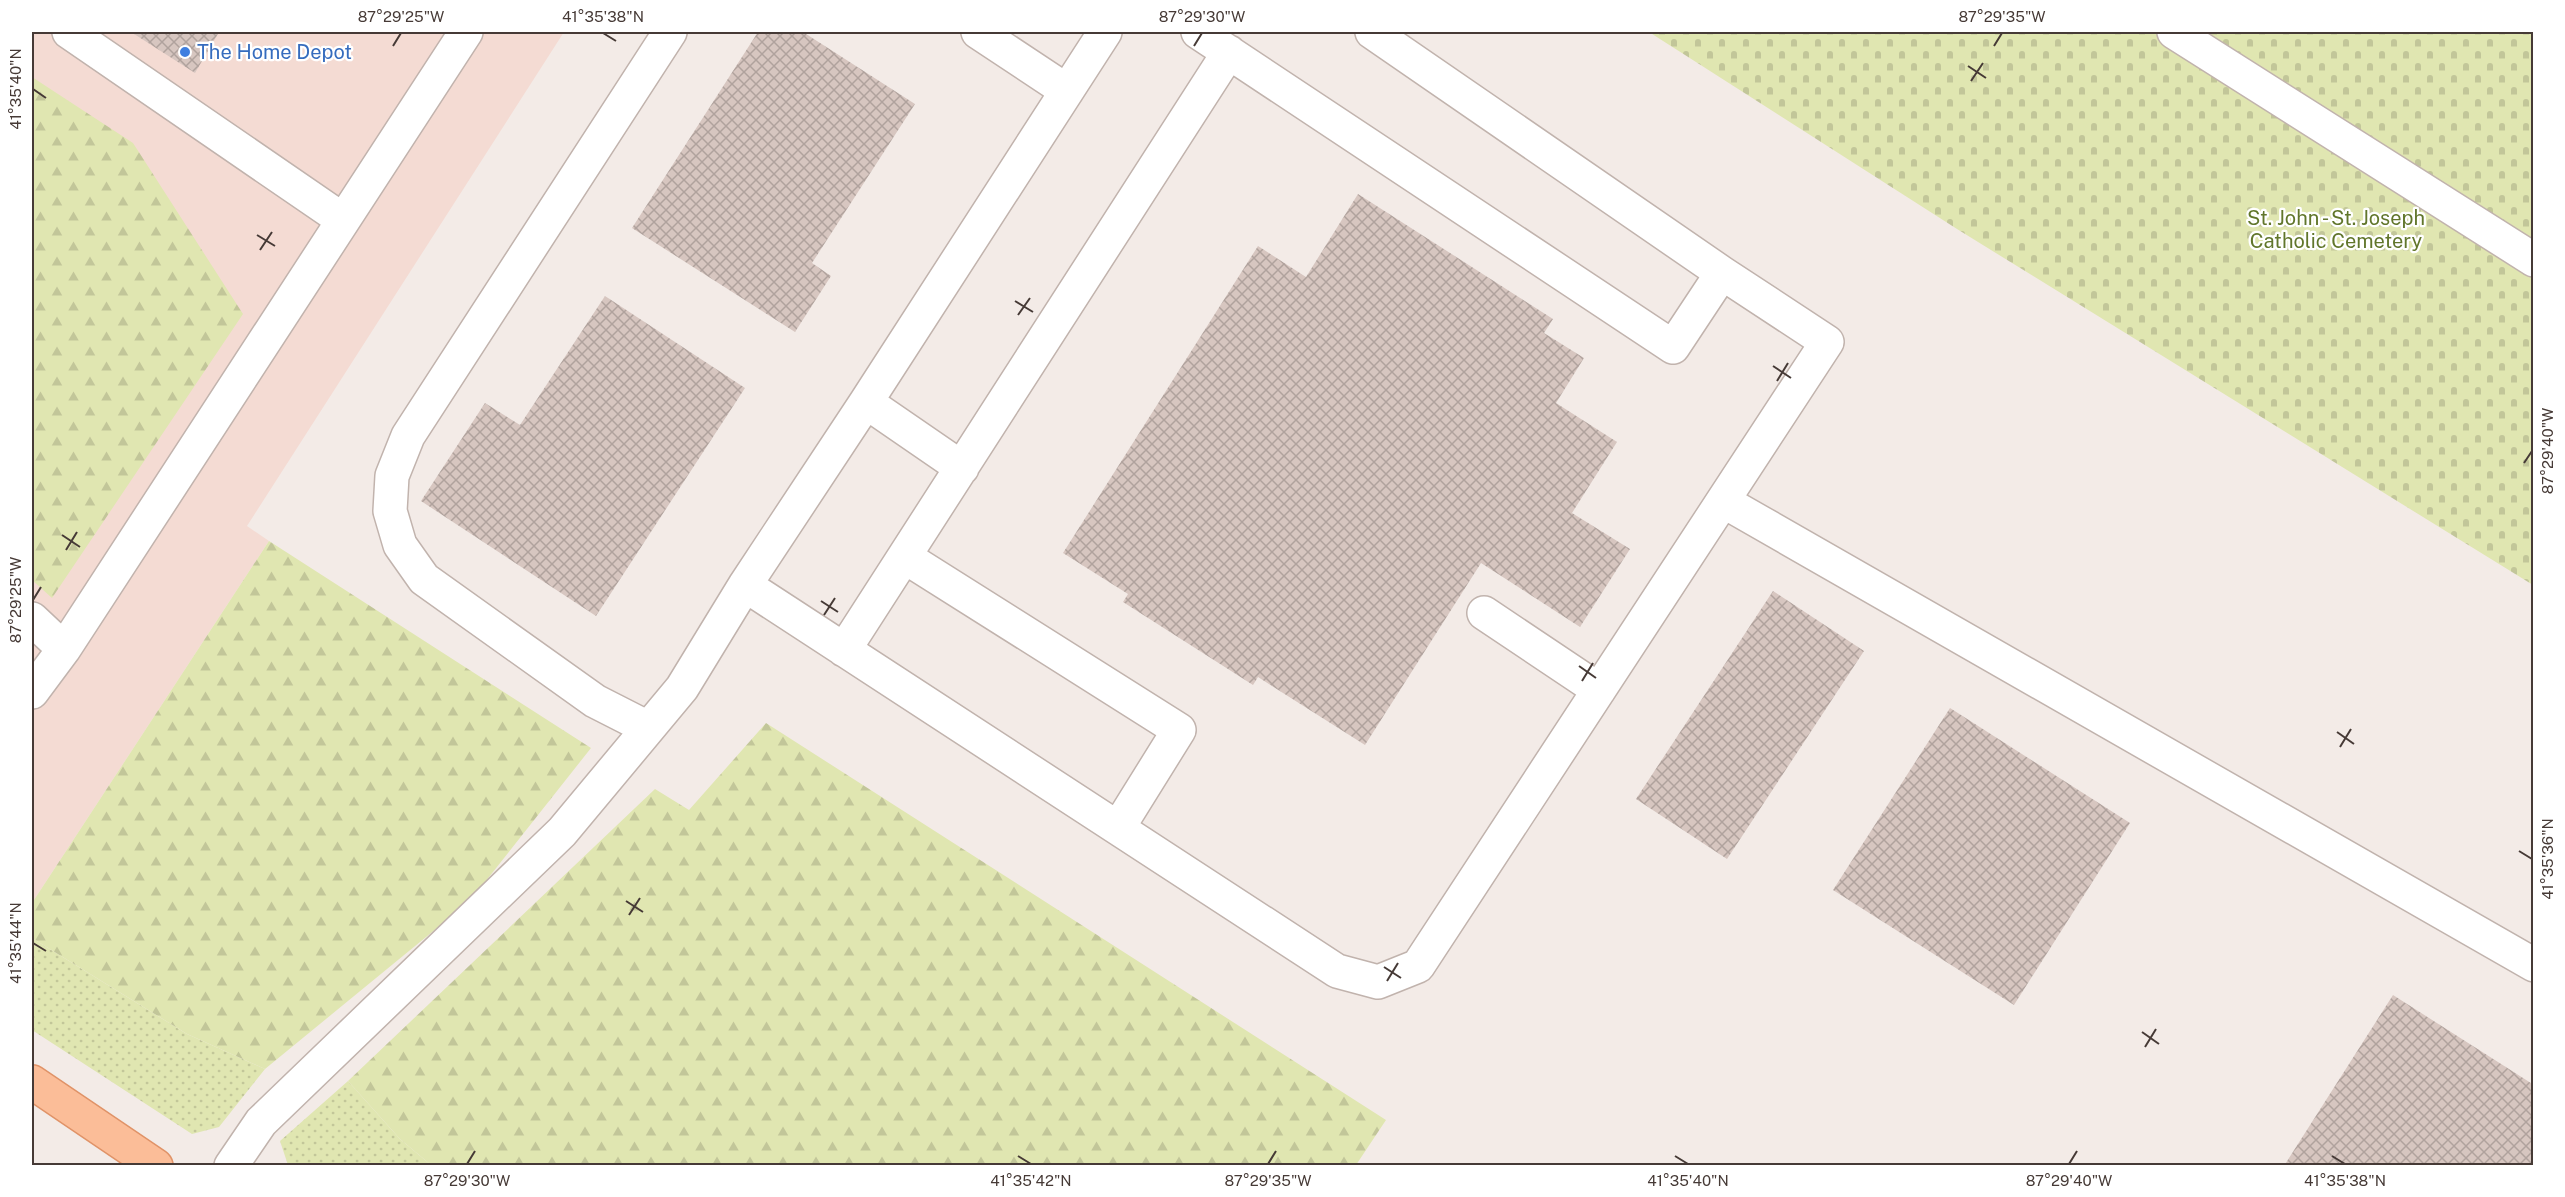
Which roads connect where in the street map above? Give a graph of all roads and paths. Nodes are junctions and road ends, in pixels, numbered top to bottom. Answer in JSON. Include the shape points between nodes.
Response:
{"nodes":[{"id":1,"x":69,"y":32,"type":"edge"},
{"id":2,"x":466,"y":32,"type":"edge"},
{"id":3,"x":670,"y":32,"type":"edge"},
{"id":4,"x":978,"y":32,"type":"edge"},
{"id":5,"x":1105,"y":32,"type":"edge"},
{"id":6,"x":1198,"y":32,"type":"edge"},
{"id":7,"x":1372,"y":32,"type":"edge"},
{"id":8,"x":2174,"y":32,"type":"edge"},
{"id":9,"x":1229,"y":52,"type":"junction"},
{"id":10,"x":1067,"y":91,"type":"junction"},
{"id":11,"x":343,"y":220,"type":"junction"},
{"id":12,"x":2534,"y":260,"type":"edge"},
{"id":13,"x":1722,"y":273,"type":"junction"},
{"id":14,"x":866,"y":402,"type":"junction"},
{"id":15,"x":962,"y":468,"type":"junction"},
{"id":16,"x":1723,"y":501,"type":"junction"},
{"id":17,"x":904,"y":557,"type":"junction"},
{"id":18,"x":745,"y":585,"type":"junction"},
{"id":19,"x":1484,"y":614,"type":"dead end"},
{"id":20,"x":32,"y":619,"type":"edge"},
{"id":21,"x":64,"y":649,"type":"junction"},
{"id":22,"x":844,"y":650,"type":"junction"},
{"id":23,"x":1599,"y":690,"type":"junction"},
{"id":24,"x":32,"y":692,"type":"edge"},
{"id":25,"x":648,"y":728,"type":"junction"},
{"id":26,"x":1118,"y":828,"type":"junction"},
{"id":27,"x":2534,"y":965,"type":"edge"},
{"id":28,"x":32,"y":1082,"type":"edge"},
{"id":29,"x":156,"y":1166,"type":"edge"},
{"id":30,"x":231,"y":1166,"type":"edge"}],
"edges":[{"from":1,"to":11,"type":"lane"},
{"from":2,"to":11,"type":"lane"},
{"from":3,"to":25,"type":"lane","via":[[408,436],[392,476],[390,511],[400,545],[424,579],[595,701]]},
{"from":4,"to":10,"type":"lane"},
{"from":5,"to":10,"type":"lane"},
{"from":6,"to":9,"type":"lane"},
{"from":7,"to":13,"type":"lane"},
{"from":8,"to":12,"type":"lane"},
{"from":9,"to":13,"type":"lane","via":[[1673,347]]},
{"from":9,"to":15,"type":"lane"},
{"from":10,"to":14,"type":"lane"},
{"from":11,"to":21,"type":"lane"},
{"from":13,"to":16,"type":"lane","via":[[1827,342]]},
{"from":14,"to":15,"type":"lane"},
{"from":14,"to":18,"type":"lane"},
{"from":15,"to":17,"type":"lane"},
{"from":16,"to":23,"type":"lane"},
{"from":16,"to":27,"type":"lane"},
{"from":17,"to":22,"type":"lane"},
{"from":17,"to":26,"type":"lane","via":[[1179,730]]},
{"from":18,"to":22,"type":"lane"},
{"from":18,"to":25,"type":"lane","via":[[682,688]]},
{"from":19,"to":23,"type":"lane"},
{"from":20,"to":21,"type":"lane"},
{"from":21,"to":24,"type":"lane"},
{"from":22,"to":26,"type":"lane"},
{"from":23,"to":26,"type":"lane","via":[[1418,966],[1378,982],[1336,971]]},
{"from":25,"to":30,"type":"lane","via":[[562,832],[261,1122]]},
{"from":28,"to":29,"type":"main road"}]}
